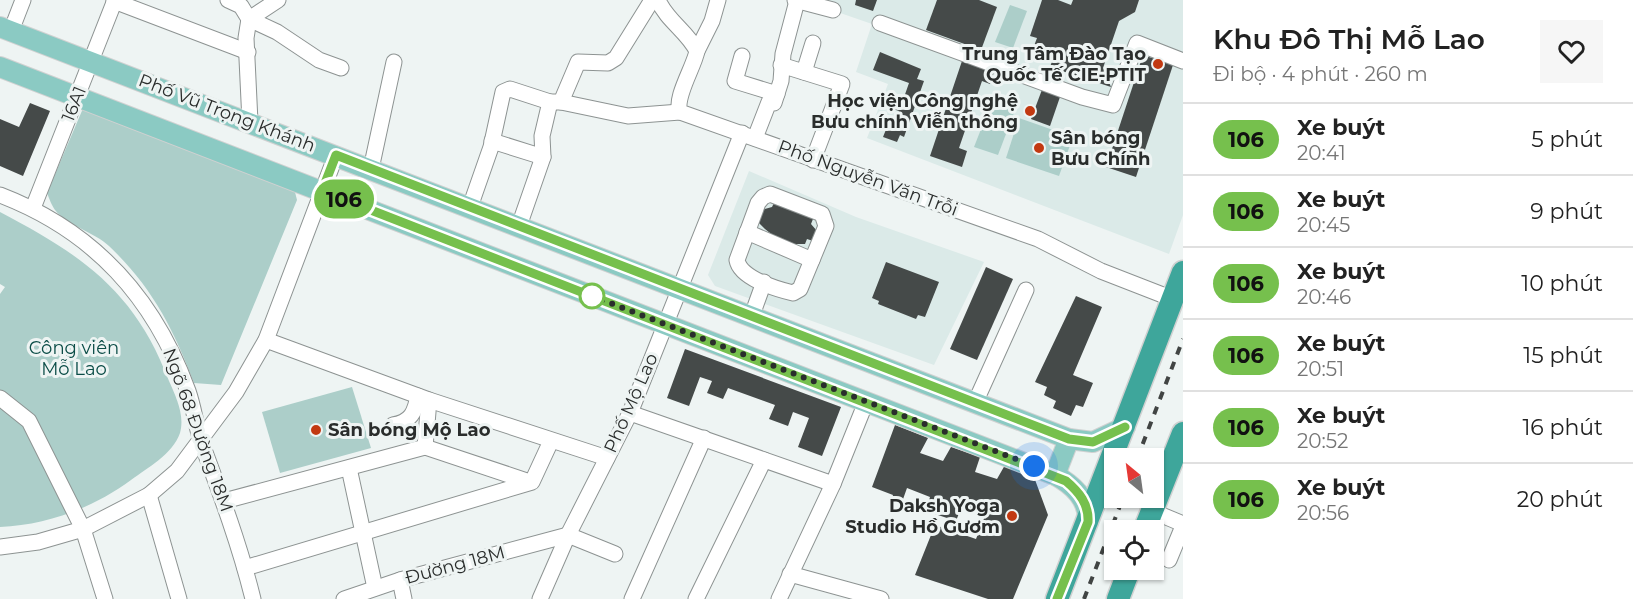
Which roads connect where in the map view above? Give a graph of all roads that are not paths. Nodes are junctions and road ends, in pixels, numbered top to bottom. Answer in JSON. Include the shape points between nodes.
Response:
{"nodes":[{"id":1,"x":23,"y":0,"type":"edge"},
{"id":2,"x":228,"y":0,"type":"edge"},
{"id":3,"x":278,"y":0,"type":"edge"},
{"id":4,"x":718,"y":0,"type":"edge"},
{"id":5,"x":796,"y":0,"type":"edge"},
{"id":6,"x":115,"y":1,"type":"edge"},
{"id":7,"x":659,"y":2,"type":"edge"},
{"id":8,"x":832,"y":10,"type":"dead end"},
{"id":9,"x":249,"y":19,"type":"junction"},
{"id":10,"x":880,"y":23,"type":"dead end"},
{"id":11,"x":5,"y":29,"type":"edge"},
{"id":12,"x":813,"y":43,"type":"dead end"},
{"id":13,"x":697,"y":51,"type":"junction"},
{"id":14,"x":248,"y":52,"type":"junction"},
{"id":15,"x":742,"y":56,"type":"dead end"},
{"id":16,"x":92,"y":60,"type":"junction"},
{"id":17,"x":1183,"y":61,"type":"edge"},
{"id":18,"x":394,"y":62,"type":"dead end"},
{"id":19,"x":781,"y":65,"type":"junction"},
{"id":20,"x":0,"y":67,"type":"edge"},
{"id":21,"x":342,"y":68,"type":"dead end"},
{"id":22,"x":804,"y":72,"type":"junction"},
{"id":23,"x":777,"y":94,"type":"junction"},
{"id":24,"x":78,"y":96,"type":"junction"},
{"id":25,"x":550,"y":101,"type":"junction"},
{"id":26,"x":680,"y":112,"type":"junction"},
{"id":27,"x":250,"y":122,"type":"junction"},
{"id":28,"x":749,"y":135,"type":"junction"},
{"id":29,"x":492,"y":141,"type":"junction"},
{"id":30,"x":336,"y":155,"type":"junction"},
{"id":31,"x":543,"y":157,"type":"junction"},
{"id":32,"x":813,"y":160,"type":"junction"},
{"id":33,"x":370,"y":168,"type":"junction"},
{"id":34,"x":322,"y":191,"type":"junction"},
{"id":35,"x":0,"y":195,"type":"edge"},
{"id":36,"x":470,"y":207,"type":"junction"},
{"id":37,"x":33,"y":208,"type":"junction"},
{"id":38,"x":519,"y":226,"type":"junction"},
{"id":39,"x":747,"y":232,"type":"junction"},
{"id":40,"x":812,"y":260,"type":"junction"},
{"id":41,"x":1183,"y":272,"type":"edge"},
{"id":42,"x":764,"y":282,"type":"junction"},
{"id":43,"x":681,"y":289,"type":"junction"},
{"id":44,"x":1026,"y":291,"type":"dead end"},
{"id":45,"x":1173,"y":299,"type":"junction"},
{"id":46,"x":751,"y":318,"type":"junction"},
{"id":47,"x":665,"y":324,"type":"junction"},
{"id":48,"x":266,"y":339,"type":"junction"},
{"id":49,"x":0,"y":398,"type":"edge"},
{"id":50,"x":424,"y":398,"type":"junction"},
{"id":51,"x":866,"y":402,"type":"junction"},
{"id":52,"x":975,"y":403,"type":"junction"},
{"id":53,"x":630,"y":413,"type":"junction"},
{"id":54,"x":393,"y":425,"type":"dead end"},
{"id":55,"x":1125,"y":427,"type":"junction"},
{"id":56,"x":1183,"y":433,"type":"edge"},
{"id":57,"x":704,"y":438,"type":"junction"},
{"id":58,"x":1069,"y":439,"type":"junction"},
{"id":59,"x":551,"y":441,"type":"junction"},
{"id":60,"x":201,"y":442,"type":"junction"},
{"id":61,"x":425,"y":447,"type":"junction"},
{"id":62,"x":1179,"y":452,"type":"edge"},
{"id":63,"x":607,"y":458,"type":"junction"},
{"id":64,"x":764,"y":460,"type":"junction"},
{"id":65,"x":349,"y":468,"type":"junction"},
{"id":66,"x":1055,"y":475,"type":"junction"},
{"id":67,"x":532,"y":482,"type":"junction"},
{"id":68,"x":832,"y":484,"type":"junction"},
{"id":69,"x":149,"y":495,"type":"junction"},
{"id":70,"x":224,"y":501,"type":"junction"},
{"id":71,"x":1148,"y":520,"type":"edge"},
{"id":72,"x":1088,"y":522,"type":"junction"},
{"id":73,"x":1164,"y":523,"type":"edge"},
{"id":74,"x":1183,"y":525,"type":"edge"},
{"id":75,"x":83,"y":529,"type":"junction"},
{"id":76,"x":363,"y":534,"type":"junction"},
{"id":77,"x":568,"y":536,"type":"junction"},
{"id":78,"x":0,"y":547,"type":"edge"},
{"id":79,"x":615,"y":554,"type":"dead end"},
{"id":80,"x":1169,"y":560,"type":"dead end"},
{"id":81,"x":245,"y":568,"type":"junction"},
{"id":82,"x":790,"y":574,"type":"junction"},
{"id":83,"x":400,"y":580,"type":"junction"},
{"id":84,"x":1125,"y":580,"type":"edge"},
{"id":85,"x":375,"y":588,"type":"junction"},
{"id":86,"x":849,"y":595,"type":"edge"},
{"id":87,"x":105,"y":599,"type":"edge"},
{"id":88,"x":179,"y":599,"type":"edge"},
{"id":89,"x":253,"y":599,"type":"edge"},
{"id":90,"x":344,"y":599,"type":"edge"},
{"id":91,"x":404,"y":599,"type":"edge"},
{"id":92,"x":540,"y":599,"type":"edge"},
{"id":93,"x":632,"y":599,"type":"edge"},
{"id":94,"x":696,"y":599,"type":"edge"},
{"id":95,"x":779,"y":599,"type":"edge"},
{"id":96,"x":880,"y":599,"type":"edge"},
{"id":97,"x":1057,"y":599,"type":"edge"},
{"id":98,"x":1118,"y":599,"type":"edge"}],
"edges":[{"from":1,"to":11,"type":"street"},
{"from":2,"to":9,"type":"street","via":[[241,6]]},
{"from":3,"to":9,"type":"street"},
{"from":4,"to":13,"type":"street"},
{"from":5,"to":8,"type":"street"},
{"from":5,"to":19,"type":"street"},
{"from":6,"to":14,"type":"street"},
{"from":6,"to":16,"type":"street","name":"16A1"},
{"from":7,"to":13,"type":"street"},
{"from":7,"to":25,"type":"street","via":[[616,58],[608,63],[578,62]]},
{"from":9,"to":14,"type":"street"},
{"from":9,"to":21,"type":"street","via":[[319,60]]},
{"from":10,"to":17,"type":"street","via":[[1113,105],[1137,43]]},
{"from":11,"to":16,"type":"main road","name":"Phố Vũ Trọng Khánh"},
{"from":12,"to":22,"type":"street"},
{"from":13,"to":26,"type":"street","via":[[680,98]]},
{"from":14,"to":27,"type":"street"},
{"from":15,"to":23,"type":"street","via":[[735,81]]},
{"from":16,"to":24,"type":"street","name":"16A1"},
{"from":16,"to":27,"type":"main road","name":"Phố Vũ Trọng Khánh"},
{"from":18,"to":33,"type":"street"},
{"from":19,"to":22,"type":"street"},
{"from":19,"to":23,"type":"street"},
{"from":20,"to":24,"type":"main road"},
{"from":22,"to":32,"type":"street","via":[[842,84]]},
{"from":23,"to":28,"type":"street","name":"Phố Mộ Lao"},
{"from":24,"to":34,"type":"main road"},
{"from":24,"to":37,"type":"street","name":"16A1"},
{"from":25,"to":26,"type":"street","via":[[628,116]]},
{"from":25,"to":29,"type":"street","via":[[506,90]]},
{"from":25,"to":31,"type":"street","via":[[542,136]]},
{"from":26,"to":28,"type":"street","name":"Phố Nguyễn Văn Trỗi"},
{"from":27,"to":30,"type":"main road","name":"Phố Vũ Trọng Khánh"},
{"from":28,"to":32,"type":"street","name":"Phố Nguyễn Văn Trỗi"},
{"from":28,"to":43,"type":"street","name":"Phố Mộ Lao"},
{"from":29,"to":31,"type":"street"},
{"from":29,"to":36,"type":"street"},
{"from":30,"to":33,"type":"main road","name":"Phố Vũ Trọng Khánh"},
{"from":30,"to":34,"type":"street"},
{"from":31,"to":38,"type":"street"},
{"from":32,"to":45,"type":"street","name":"Phố Nguyễn Văn Trỗi","via":[[1038,239],[1101,271]]},
{"from":33,"to":36,"type":"main road","name":"Phố Vũ Trọng Khánh"},
{"from":34,"to":47,"type":"main road"},
{"from":34,"to":48,"type":"street"},
{"from":35,"to":37,"type":"street","name":"Ngõ 68 Đường 18M"},
{"from":36,"to":38,"type":"main road","name":"Phố Vũ Trọng Khánh"},
{"from":37,"to":60,"type":"street","name":"Ngõ 68 Đường 18M","via":[[100,253],[149,310],[188,392]]},
{"from":38,"to":43,"type":"main road","name":"Phố Vũ Trọng Khánh"},
{"from":39,"to":40,"type":"street"},
{"from":39,"to":40,"type":"street","via":[[758,202],[770,194],[822,214],[826,226]]},
{"from":39,"to":42,"type":"street","via":[[736,260],[738,267]]},
{"from":40,"to":42,"type":"street","via":[[800,289],[793,293]]},
{"from":41,"to":45,"type":"highway"},
{"from":42,"to":46,"type":"street"},
{"from":43,"to":46,"type":"main road","name":"Phố Vũ Trọng Khánh"},
{"from":43,"to":47,"type":"street","name":"Phố Mộ Lao"},
{"from":44,"to":52,"type":"street"},
{"from":45,"to":55,"type":"highway"},
{"from":46,"to":52,"type":"main road","name":"Phố Vũ Trọng Khánh"},
{"from":47,"to":51,"type":"main road"},
{"from":47,"to":53,"type":"street","name":"Phố Mộ Lao"},
{"from":48,"to":50,"type":"street"},
{"from":48,"to":60,"type":"street"},
{"from":49,"to":75,"type":"street","via":[[29,421]]},
{"from":50,"to":54,"type":"street","via":[[412,416]]},
{"from":50,"to":59,"type":"street"},
{"from":50,"to":61,"type":"street"},
{"from":51,"to":66,"type":"main road"},
{"from":51,"to":68,"type":"street"},
{"from":52,"to":58,"type":"main road","name":"Phố Vũ Trọng Khánh"},
{"from":53,"to":57,"type":"street"},
{"from":53,"to":63,"type":"street","name":"Phố Mộ Lao"},
{"from":55,"to":58,"type":"main road","name":"Phố Vũ Trọng Khánh","via":[[1093,442]]},
{"from":55,"to":72,"type":"highway"},
{"from":56,"to":62,"type":"highway"},
{"from":57,"to":64,"type":"street"},
{"from":57,"to":93,"type":"street"},
{"from":58,"to":66,"type":"main road"},
{"from":59,"to":63,"type":"street"},
{"from":59,"to":67,"type":"street"},
{"from":60,"to":69,"type":"street","via":[[177,471]]},
{"from":60,"to":70,"type":"street","name":"Ngõ 68 Đường 18M"},
{"from":61,"to":65,"type":"street"},
{"from":61,"to":67,"type":"street"},
{"from":62,"to":71,"type":"highway"},
{"from":63,"to":77,"type":"street","name":"Phố Mộ Lao"},
{"from":64,"to":68,"type":"street"},
{"from":64,"to":94,"type":"street"},
{"from":65,"to":70,"type":"street"},
{"from":65,"to":76,"type":"street"},
{"from":66,"to":72,"type":"main road","via":[[1083,500],[1089,510]]},
{"from":67,"to":76,"type":"street"},
{"from":68,"to":82,"type":"street"},
{"from":69,"to":75,"type":"street"},
{"from":69,"to":88,"type":"street"},
{"from":70,"to":81,"type":"street","name":"Ngõ 68 Đường 18M"},
{"from":72,"to":97,"type":"highway"},
{"from":73,"to":74,"type":"street"},
{"from":74,"to":80,"type":"street"},
{"from":75,"to":78,"type":"street","via":[[38,542]]},
{"from":75,"to":87,"type":"street"},
{"from":76,"to":81,"type":"street"},
{"from":76,"to":85,"type":"street"},
{"from":77,"to":79,"type":"street"},
{"from":77,"to":83,"type":"street","name":"Đường 18M"},
{"from":77,"to":92,"type":"street","name":"Phố Mộ Lao"},
{"from":81,"to":89,"type":"street","name":"Ngõ 68 Đường 18M"},
{"from":82,"to":86,"type":"street"},
{"from":82,"to":95,"type":"street"},
{"from":83,"to":85,"type":"street","name":"Đường 18M"},
{"from":83,"to":91,"type":"street"},
{"from":84,"to":98,"type":"highway"},
{"from":85,"to":90,"type":"street","name":"Đường 18M"},
{"from":86,"to":96,"type":"street"}]}
